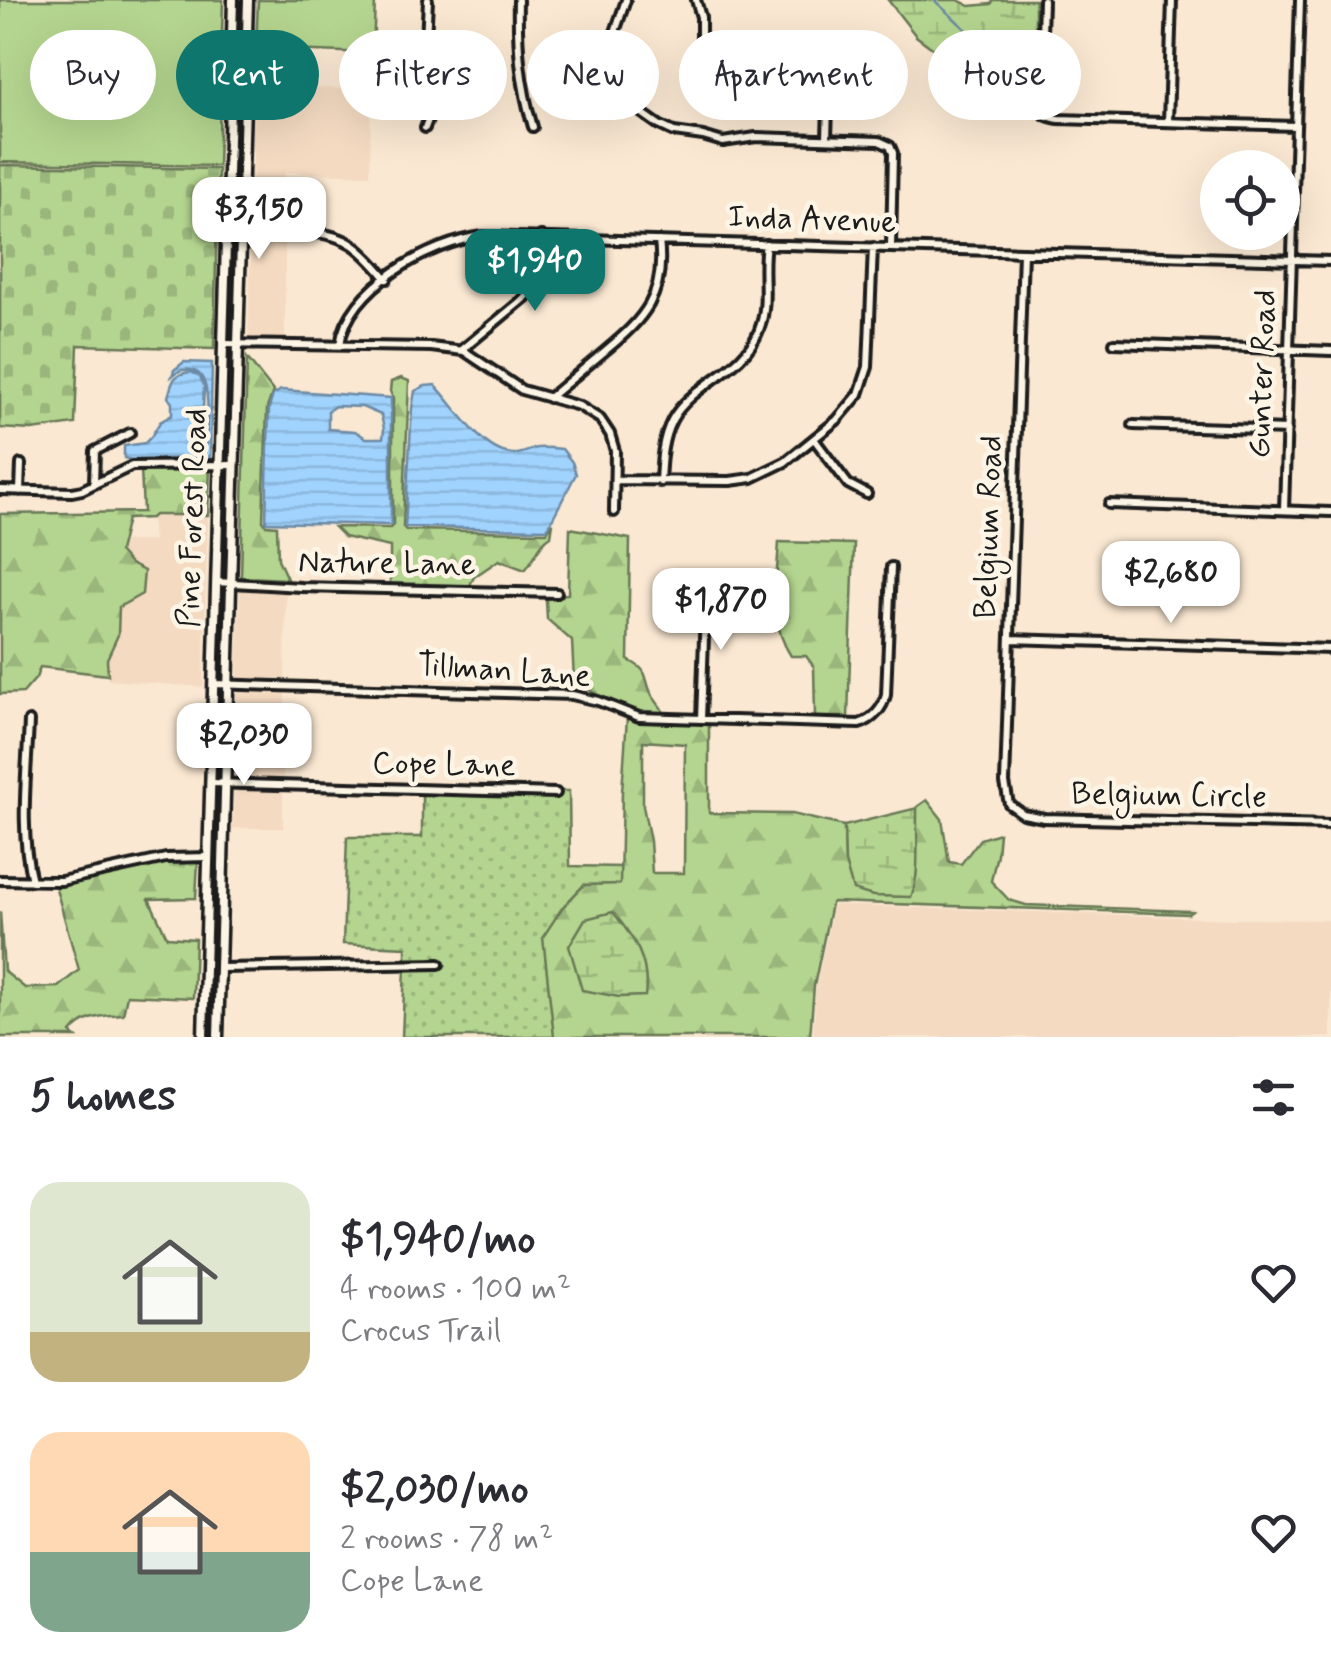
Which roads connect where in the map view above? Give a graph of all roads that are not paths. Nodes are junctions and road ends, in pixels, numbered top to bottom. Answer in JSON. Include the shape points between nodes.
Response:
{"nodes":[{"id":1,"x":234,"y":0,"type":"edge"},
{"id":2,"x":248,"y":0,"type":"edge"},
{"id":3,"x":428,"y":0,"type":"edge"},
{"id":4,"x":518,"y":0,"type":"edge"},
{"id":5,"x":626,"y":0,"type":"edge"},
{"id":6,"x":696,"y":0,"type":"edge"},
{"id":7,"x":1043,"y":0,"type":"edge"},
{"id":8,"x":1172,"y":0,"type":"edge"},
{"id":9,"x":1300,"y":0,"type":"edge"},
{"id":10,"x":233,"y":30,"type":"edge"},
{"id":11,"x":247,"y":30,"type":"edge"},
{"id":12,"x":701,"y":30,"type":"edge"},
{"id":13,"x":230,"y":120,"type":"edge"},
{"id":14,"x":245,"y":120,"type":"edge"},
{"id":15,"x":828,"y":120,"type":"edge"},
{"id":16,"x":1168,"y":122,"type":"junction"},
{"id":17,"x":1296,"y":126,"type":"junction"},
{"id":18,"x":533,"y":127,"type":"dead end"},
{"id":19,"x":425,"y":128,"type":"dead end"},
{"id":20,"x":827,"y":139,"type":"junction"},
{"id":21,"x":228,"y":202,"type":"junction"},
{"id":22,"x":242,"y":202,"type":"junction"},
{"id":23,"x":226,"y":235,"type":"junction"},
{"id":24,"x":241,"y":236,"type":"junction"},
{"id":25,"x":541,"y":236,"type":"junction"},
{"id":26,"x":659,"y":241,"type":"junction"},
{"id":27,"x":766,"y":244,"type":"junction"},
{"id":28,"x":874,"y":246,"type":"junction"},
{"id":29,"x":891,"y":247,"type":"junction"},
{"id":30,"x":1023,"y":252,"type":"junction"},
{"id":31,"x":1292,"y":260,"type":"junction"},
{"id":32,"x":1331,"y":261,"type":"edge"},
{"id":33,"x":386,"y":279,"type":"junction"},
{"id":34,"x":1114,"y":343,"type":"dead end"},
{"id":35,"x":223,"y":344,"type":"junction"},
{"id":36,"x":238,"y":344,"type":"junction"},
{"id":37,"x":340,"y":345,"type":"junction"},
{"id":38,"x":1289,"y":349,"type":"junction"},
{"id":39,"x":462,"y":350,"type":"junction"},
{"id":40,"x":1331,"y":351,"type":"edge"},
{"id":41,"x":548,"y":398,"type":"junction"},
{"id":42,"x":1132,"y":425,"type":"dead end"},
{"id":43,"x":1286,"y":430,"type":"junction"},
{"id":44,"x":130,"y":432,"type":"dead end"},
{"id":45,"x":814,"y":439,"type":"junction"},
{"id":46,"x":21,"y":464,"type":"dead end"},
{"id":47,"x":220,"y":464,"type":"junction"},
{"id":48,"x":234,"y":465,"type":"junction"},
{"id":49,"x":614,"y":480,"type":"junction"},
{"id":50,"x":660,"y":482,"type":"junction"},
{"id":51,"x":94,"y":483,"type":"junction"},
{"id":52,"x":0,"y":490,"type":"edge"},
{"id":53,"x":20,"y":490,"type":"junction"},
{"id":54,"x":867,"y":494,"type":"dead end"},
{"id":55,"x":1109,"y":504,"type":"dead end"},
{"id":56,"x":1284,"y":510,"type":"junction"},
{"id":57,"x":614,"y":512,"type":"dead end"},
{"id":58,"x":1331,"y":512,"type":"edge"},
{"id":59,"x":891,"y":567,"type":"dead end"},
{"id":60,"x":216,"y":582,"type":"junction"},
{"id":61,"x":231,"y":582,"type":"junction"},
{"id":62,"x":706,"y":584,"type":"dead end"},
{"id":63,"x":557,"y":592,"type":"dead end"},
{"id":64,"x":1010,"y":640,"type":"junction"},
{"id":65,"x":1331,"y":649,"type":"edge"},
{"id":66,"x":214,"y":684,"type":"junction"},
{"id":67,"x":228,"y":684,"type":"junction"},
{"id":68,"x":701,"y":720,"type":"junction"},
{"id":69,"x":29,"y":721,"type":"dead end"},
{"id":70,"x":211,"y":783,"type":"junction"},
{"id":71,"x":225,"y":784,"type":"junction"},
{"id":72,"x":556,"y":793,"type":"dead end"},
{"id":73,"x":1009,"y":804,"type":"joint"},
{"id":74,"x":1331,"y":826,"type":"edge"},
{"id":75,"x":208,"y":857,"type":"junction"},
{"id":76,"x":0,"y":880,"type":"edge"},
{"id":77,"x":32,"y":881,"type":"junction"},
{"id":78,"x":439,"y":964,"type":"dead end"},
{"id":79,"x":220,"y":968,"type":"junction"},
{"id":80,"x":203,"y":1037,"type":"edge"},
{"id":81,"x":218,"y":1037,"type":"edge"}],
"edges":[{"from":1,"to":10,"type":"main road","name":"Pine Forest Road"},
{"from":2,"to":11,"type":"main road","name":"Pine Forest Road"},
{"from":3,"to":19,"type":"street"},
{"from":4,"to":18,"type":"street","via":[[519,67]]},
{"from":5,"to":20,"type":"street","via":[[614,36],[614,64],[626,94],[653,122],[723,142]]},
{"from":6,"to":12,"type":"street"},
{"from":7,"to":16,"type":"street","via":[[1043,114]]},
{"from":8,"to":16,"type":"street"},
{"from":9,"to":17,"type":"street","name":"Gunter Road"},
{"from":13,"to":21,"type":"main road","name":"Pine Forest Road"},
{"from":14,"to":22,"type":"main road","name":"Pine Forest Road"},
{"from":15,"to":20,"type":"street"},
{"from":16,"to":17,"type":"street"},
{"from":17,"to":31,"type":"street","name":"Gunter Road"},
{"from":20,"to":29,"type":"street","via":[[890,146]]},
{"from":21,"to":22,"type":"main road"},
{"from":21,"to":23,"type":"main road","name":"Pine Forest Road"},
{"from":22,"to":24,"type":"main road","name":"Pine Forest Road"},
{"from":23,"to":24,"type":"street"},
{"from":23,"to":35,"type":"main road","name":"Pine Forest Road"},
{"from":24,"to":33,"type":"street","via":[[334,236],[354,246]]},
{"from":24,"to":36,"type":"main road","name":"Pine Forest Road"},
{"from":25,"to":26,"type":"street","name":"Inda Avenue"},
{"from":25,"to":33,"type":"street","name":"Inda Avenue","via":[[456,241]]},
{"from":25,"to":39,"type":"street","via":[[527,296]]},
{"from":26,"to":27,"type":"street","name":"Inda Avenue"},
{"from":26,"to":41,"type":"street","via":[[658,282],[641,318]]},
{"from":27,"to":28,"type":"street","name":"Inda Avenue"},
{"from":27,"to":50,"type":"street","via":[[759,331],[746,352],[674,418]]},
{"from":28,"to":29,"type":"street","name":"Inda Avenue"},
{"from":28,"to":45,"type":"street","via":[[862,388]]},
{"from":29,"to":30,"type":"street","name":"Inda Avenue"},
{"from":30,"to":31,"type":"street","name":"Inda Avenue"},
{"from":30,"to":64,"type":"street","name":"Belgium Road"},
{"from":31,"to":32,"type":"street","name":"Inda Avenue"},
{"from":31,"to":38,"type":"street","name":"Gunter Road"},
{"from":33,"to":37,"type":"street","name":"Inda Avenue","via":[[354,310]]},
{"from":34,"to":38,"type":"street"},
{"from":35,"to":36,"type":"street"},
{"from":35,"to":47,"type":"main road","name":"Pine Forest Road"},
{"from":36,"to":37,"type":"street"},
{"from":36,"to":48,"type":"main road","name":"Pine Forest Road"},
{"from":37,"to":39,"type":"street"},
{"from":38,"to":40,"type":"street"},
{"from":38,"to":43,"type":"street","name":"Gunter Road"},
{"from":39,"to":41,"type":"street","via":[[516,387]]},
{"from":41,"to":49,"type":"street","via":[[579,406],[606,426],[616,452]]},
{"from":42,"to":43,"type":"street"},
{"from":43,"to":56,"type":"street","name":"Gunter Road"},
{"from":44,"to":51,"type":"street","via":[[94,451]]},
{"from":45,"to":50,"type":"street","via":[[752,478]]},
{"from":45,"to":54,"type":"street","via":[[848,484]]},
{"from":46,"to":53,"type":"street"},
{"from":47,"to":48,"type":"street"},
{"from":47,"to":51,"type":"street","via":[[132,466]]},
{"from":47,"to":60,"type":"main road","name":"Pine Forest Road"},
{"from":48,"to":61,"type":"main road","name":"Pine Forest Road"},
{"from":49,"to":50,"type":"street"},
{"from":49,"to":57,"type":"street"},
{"from":51,"to":53,"type":"street","via":[[72,492]]},
{"from":52,"to":53,"type":"street"},
{"from":55,"to":56,"type":"street"},
{"from":56,"to":58,"type":"street"},
{"from":59,"to":68,"type":"street","name":"Tillman Lane","via":[[886,695],[876,713],[859,724]]},
{"from":60,"to":61,"type":"street","name":"Nature Lane"},
{"from":60,"to":66,"type":"main road","name":"Pine Forest Road"},
{"from":61,"to":63,"type":"street","name":"Nature Lane"},
{"from":61,"to":67,"type":"main road","name":"Pine Forest Road"},
{"from":62,"to":68,"type":"street"},
{"from":64,"to":65,"type":"street"},
{"from":64,"to":73,"type":"street","name":"Belgium Road"},
{"from":66,"to":67,"type":"street","name":"Tillman Lane"},
{"from":66,"to":70,"type":"main road","name":"Pine Forest Road"},
{"from":67,"to":68,"type":"street","name":"Tillman Lane","via":[[572,695],[634,716]]},
{"from":67,"to":71,"type":"main road","name":"Pine Forest Road"},
{"from":69,"to":77,"type":"street"},
{"from":70,"to":71,"type":"street","name":"Cope Lane"},
{"from":70,"to":75,"type":"main road","name":"Pine Forest Road"},
{"from":71,"to":72,"type":"street","name":"Cope Lane"},
{"from":71,"to":79,"type":"main road","name":"Pine Forest Road"},
{"from":73,"to":74,"type":"street","name":"Belgium Circle","via":[[1044,818]]},
{"from":75,"to":77,"type":"street"},
{"from":75,"to":80,"type":"main road","name":"Pine Forest Road"},
{"from":76,"to":77,"type":"street"},
{"from":78,"to":79,"type":"street"},
{"from":79,"to":81,"type":"main road","name":"Pine Forest Road"}]}
